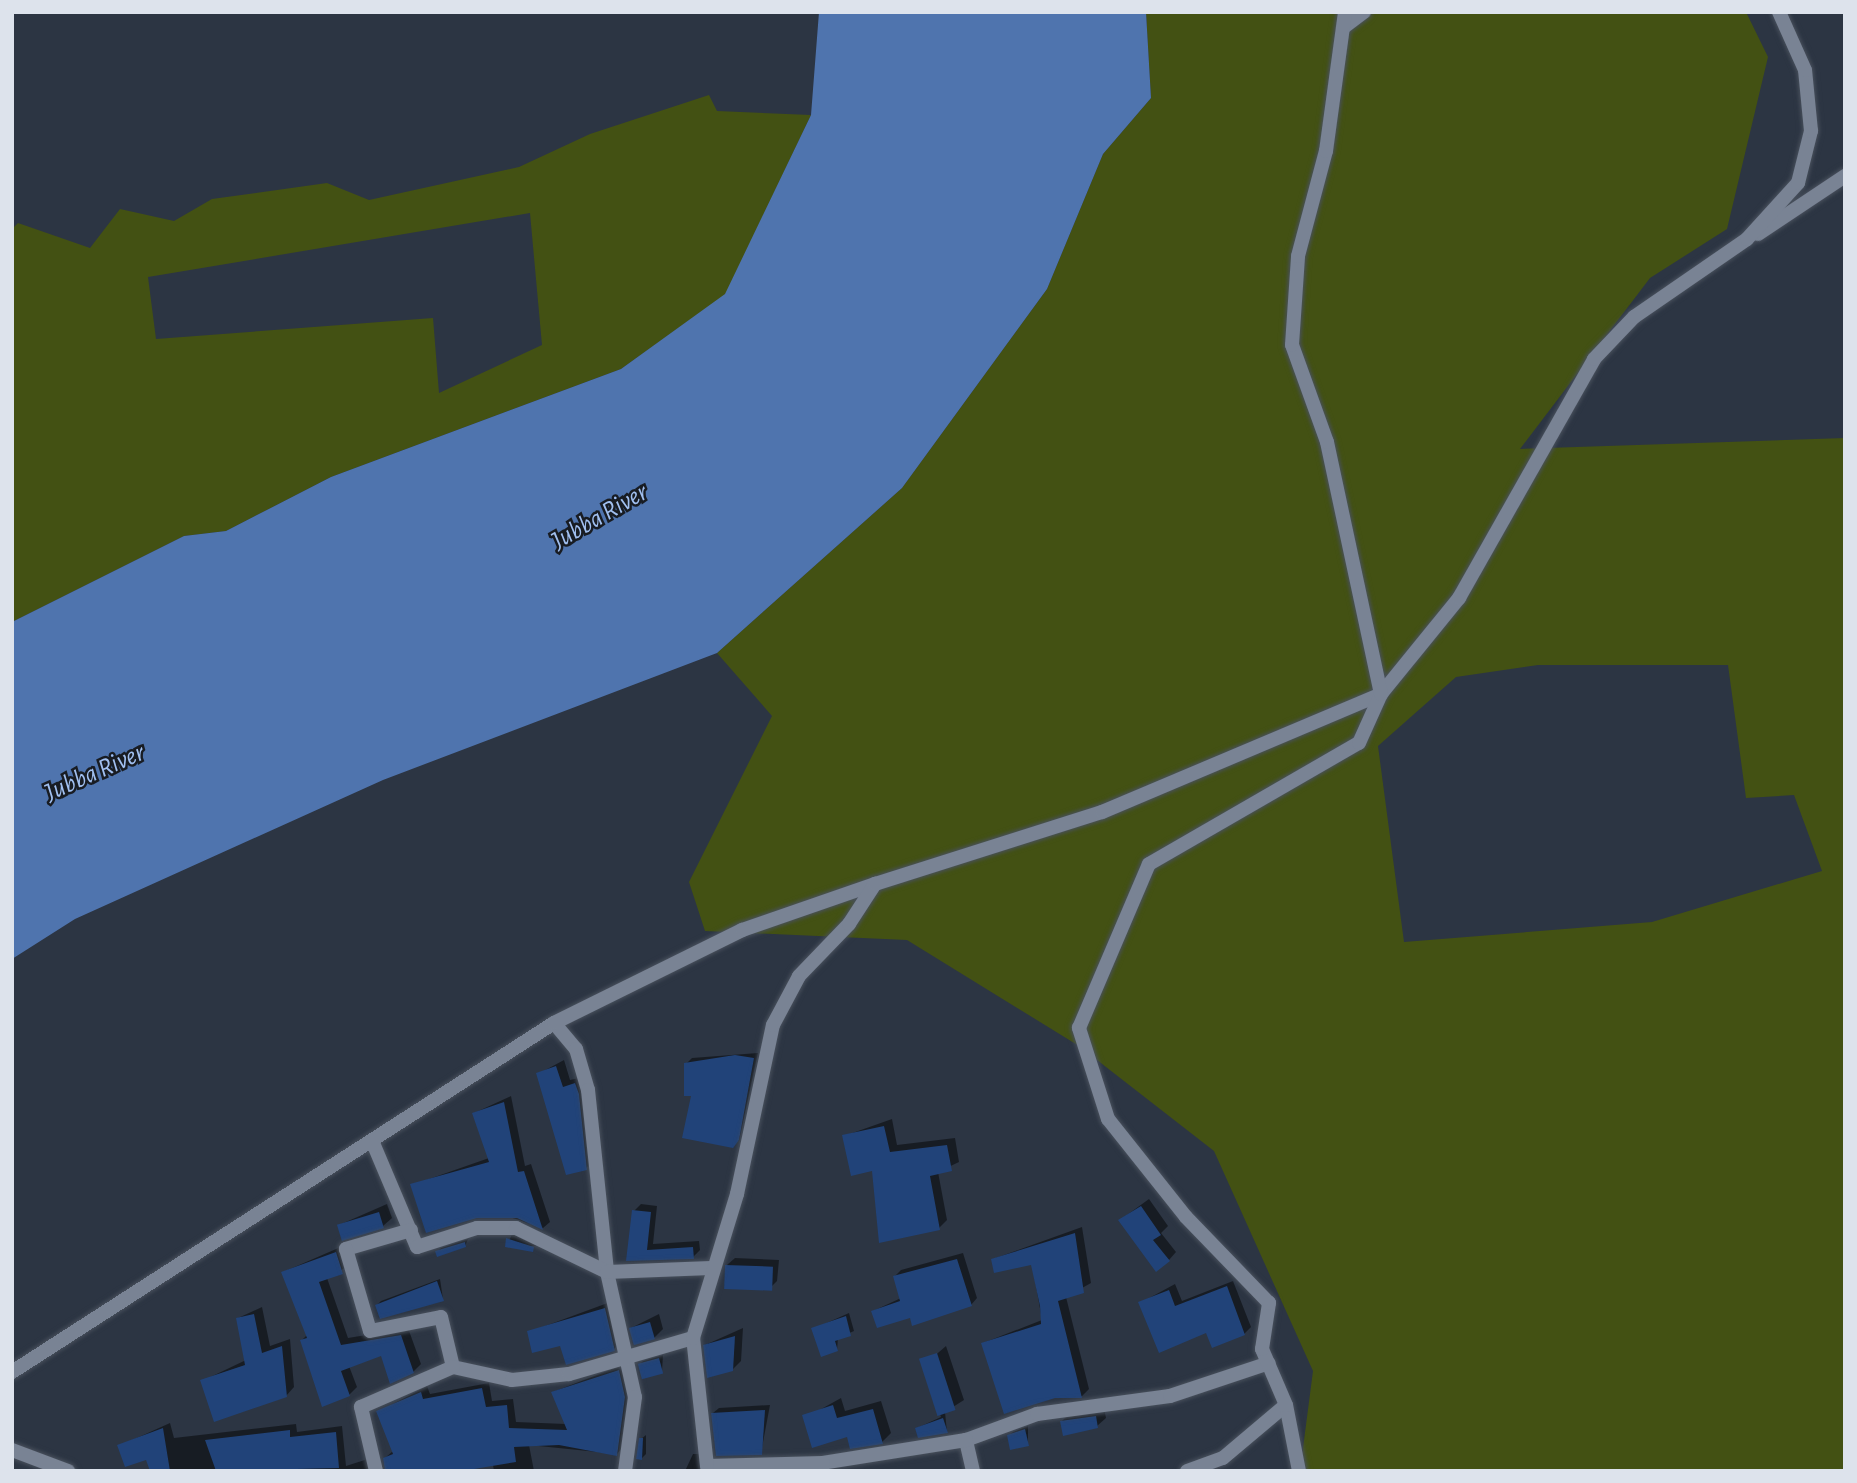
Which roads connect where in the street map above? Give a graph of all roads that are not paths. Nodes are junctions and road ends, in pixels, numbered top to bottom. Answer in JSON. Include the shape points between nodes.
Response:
{"nodes":[{"id":1,"x":1364,"y":12,"type":"edge"},
{"id":2,"x":1779,"y":12,"type":"edge"},
{"id":3,"x":1344,"y":20,"type":"edge"},
{"id":4,"x":1845,"y":176,"type":"edge"},
{"id":5,"x":1747,"y":239,"type":"junction"},
{"id":6,"x":1381,"y":694,"type":"junction"},
{"id":7,"x":875,"y":884,"type":"junction"},
{"id":8,"x":554,"y":1023,"type":"junction"},
{"id":9,"x":373,"y":1143,"type":"junction"},
{"id":10,"x":411,"y":1230,"type":"junction"},
{"id":11,"x":711,"y":1268,"type":"junction"},
{"id":12,"x":607,"y":1272,"type":"junction"},
{"id":13,"x":693,"y":1338,"type":"junction"},
{"id":14,"x":627,"y":1357,"type":"junction"},
{"id":15,"x":1269,"y":1363,"type":"junction"},
{"id":16,"x":453,"y":1367,"type":"junction"},
{"id":17,"x":12,"y":1372,"type":"edge"},
{"id":18,"x":1286,"y":1405,"type":"junction"},
{"id":19,"x":966,"y":1440,"type":"junction"},
{"id":20,"x":12,"y":1450,"type":"edge"},
{"id":21,"x":68,"y":1471,"type":"edge"},
{"id":22,"x":376,"y":1471,"type":"edge"},
{"id":23,"x":625,"y":1471,"type":"edge"},
{"id":24,"x":973,"y":1471,"type":"edge"},
{"id":25,"x":1187,"y":1471,"type":"edge"},
{"id":26,"x":1299,"y":1471,"type":"edge"}],
"edges":[{"from":1,"to":3,"type":"street"},
{"from":2,"to":5,"type":"street","via":[[1805,70],[1811,131],[1798,183]]},
{"from":3,"to":6,"type":"street","via":[[1326,151],[1298,256],[1292,345],[1327,442]]},
{"from":4,"to":5,"type":"street"},
{"from":5,"to":6,"type":"street","via":[[1634,317],[1594,359],[1459,597]]},
{"from":6,"to":7,"type":"street","via":[[1102,812]]},
{"from":6,"to":15,"type":"street","via":[[1359,743],[1149,864],[1079,1028],[1108,1119],[1186,1217],[1269,1303],[1262,1349]]},
{"from":7,"to":8,"type":"street","via":[[743,930]]},
{"from":7,"to":11,"type":"street","via":[[849,924],[799,976],[773,1025],[737,1194]]},
{"from":8,"to":9,"type":"street"},
{"from":8,"to":12,"type":"street","via":[[576,1049],[588,1090]]},
{"from":9,"to":10,"type":"street"},
{"from":9,"to":17,"type":"street"},
{"from":10,"to":12,"type":"street","via":[[417,1247],[477,1228],[532,1231]]},
{"from":10,"to":16,"type":"street","via":[[346,1249],[370,1331],[441,1317]]},
{"from":11,"to":12,"type":"street"},
{"from":11,"to":13,"type":"street"},
{"from":12,"to":14,"type":"street"},
{"from":13,"to":14,"type":"street"},
{"from":13,"to":19,"type":"street","via":[[706,1466],[823,1463]]},
{"from":14,"to":16,"type":"street","via":[[569,1374],[512,1380]]},
{"from":14,"to":23,"type":"street","via":[[635,1398]]},
{"from":15,"to":18,"type":"street"},
{"from":15,"to":19,"type":"street","via":[[1170,1395],[1037,1413]]},
{"from":16,"to":22,"type":"street","via":[[360,1407]]},
{"from":18,"to":25,"type":"street","via":[[1223,1458]]},
{"from":18,"to":26,"type":"street"},
{"from":19,"to":24,"type":"street"},
{"from":20,"to":21,"type":"street"}]}
